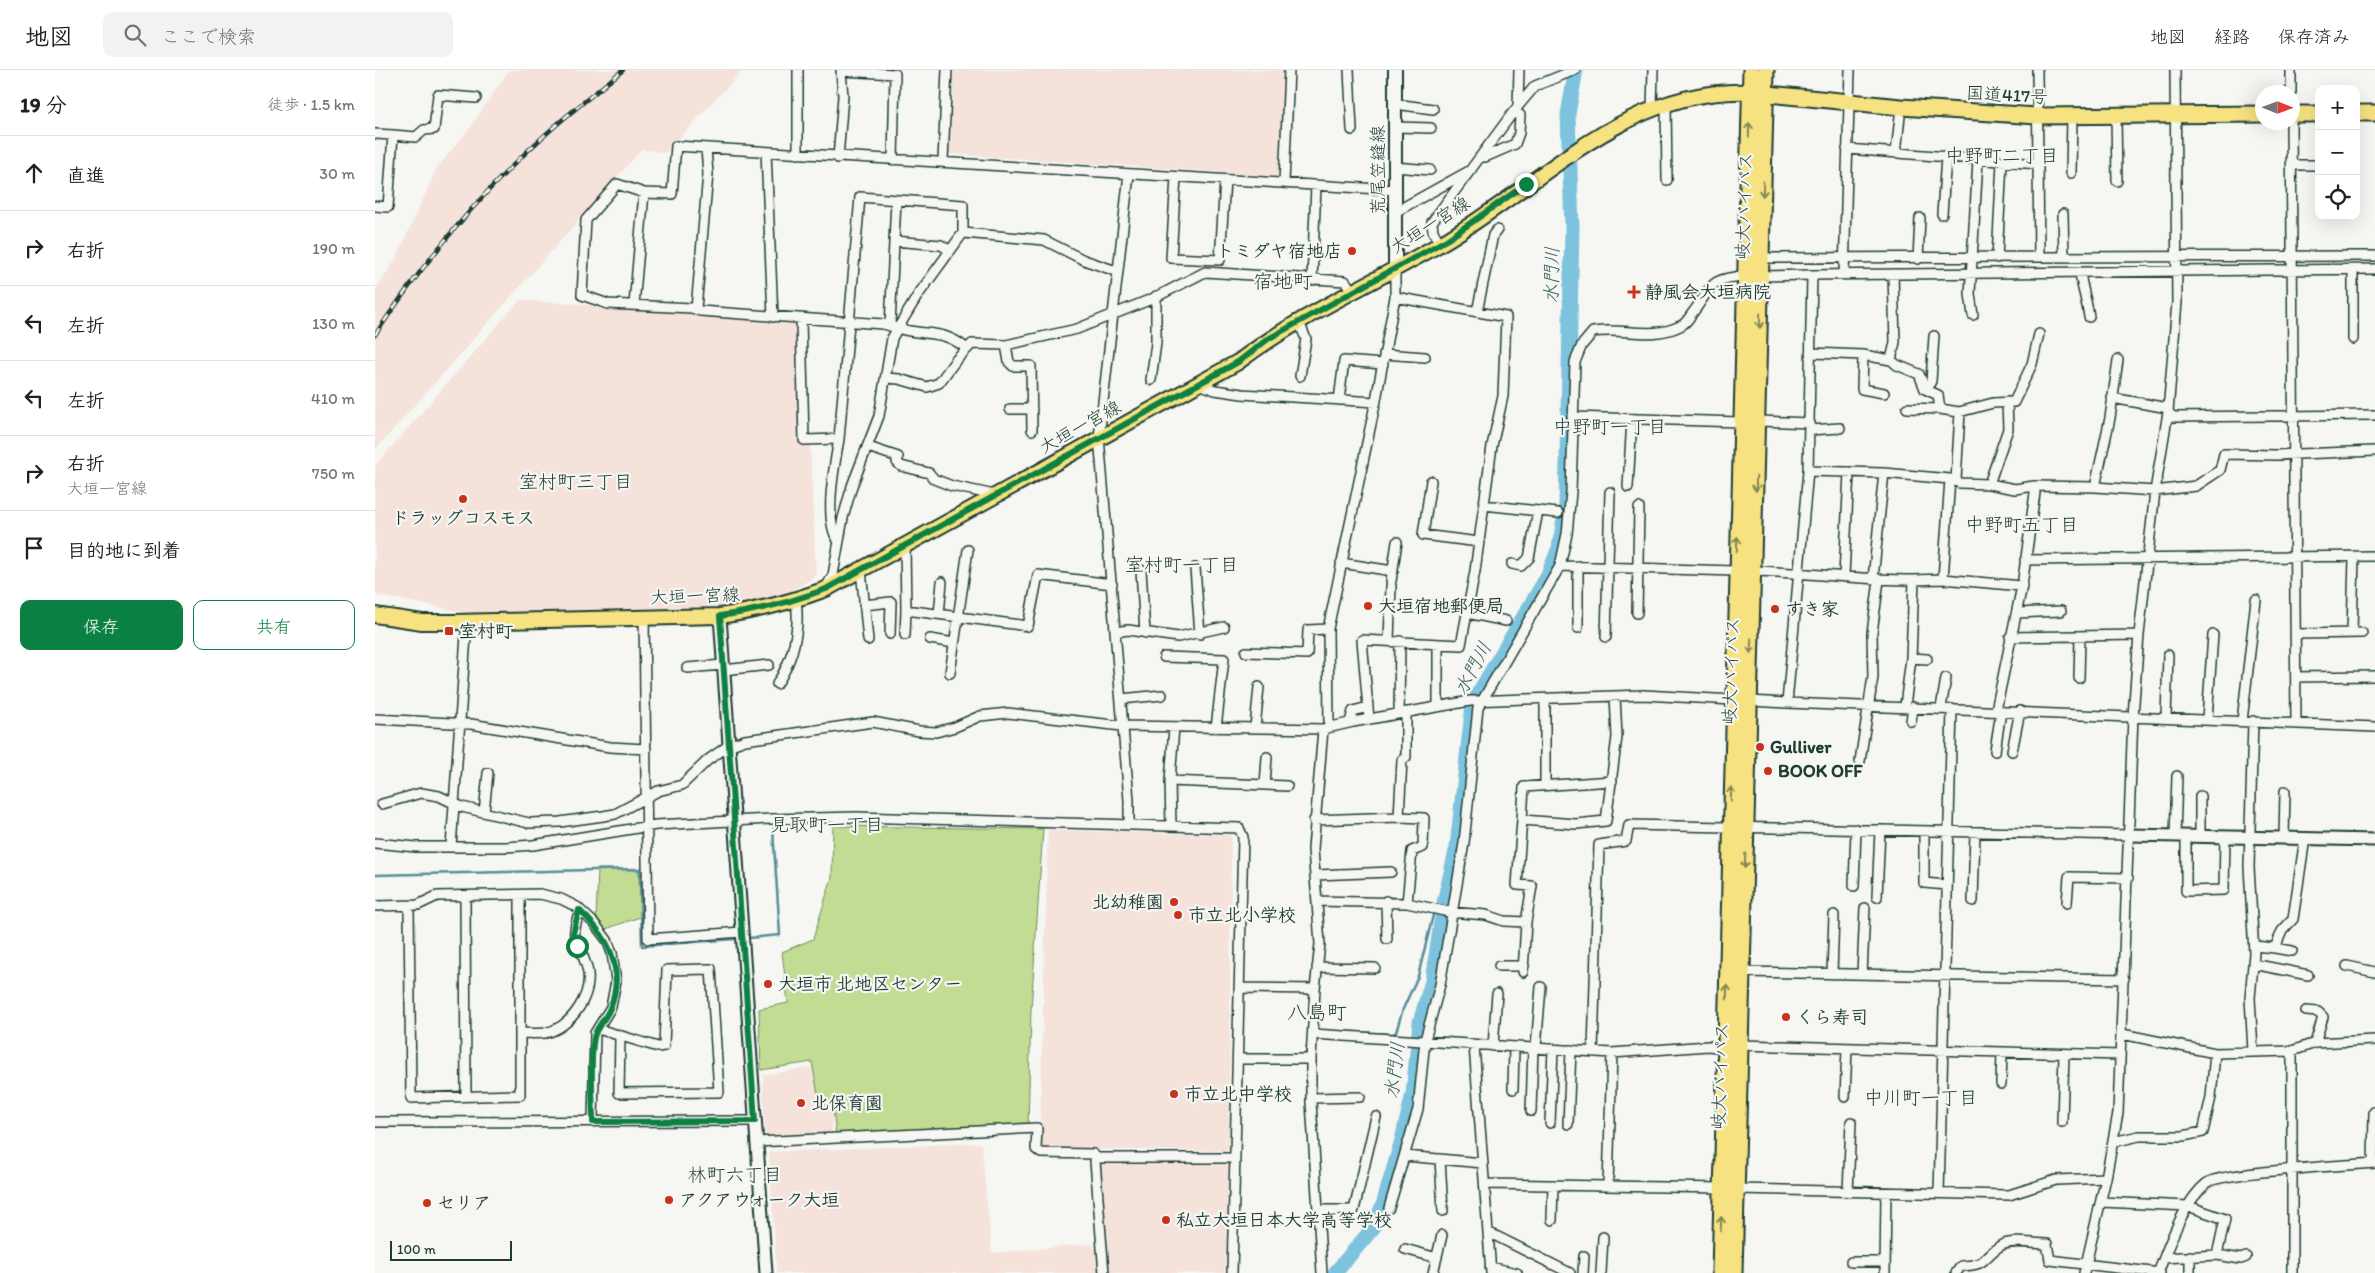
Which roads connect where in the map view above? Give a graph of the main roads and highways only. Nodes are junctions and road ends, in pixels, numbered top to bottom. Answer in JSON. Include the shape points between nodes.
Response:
{"nodes":[{"id":1,"x":1395,"y":70,"type":"edge"},
{"id":2,"x":1751,"y":70,"type":"edge"},
{"id":3,"x":1767,"y":70,"type":"edge"},
{"id":4,"x":1750,"y":92,"type":"junction"},
{"id":5,"x":1766,"y":94,"type":"junction"},
{"id":6,"x":2360,"y":113,"type":"edge"},
{"id":7,"x":2375,"y":113,"type":"edge"},
{"id":8,"x":2255,"y":114,"type":"edge"},
{"id":9,"x":2300,"y":114,"type":"edge"},
{"id":10,"x":2315,"y":114,"type":"edge"},
{"id":11,"x":1395,"y":269,"type":"junction"},
{"id":12,"x":1754,"y":270,"type":"junction"},
{"id":13,"x":375,"y":615,"type":"edge"},
{"id":14,"x":1739,"y":826,"type":"junction"},
{"id":15,"x":1733,"y":1046,"type":"junction"},
{"id":16,"x":1729,"y":1188,"type":"junction"},
{"id":17,"x":1720,"y":1273,"type":"edge"},
{"id":18,"x":1734,"y":1273,"type":"edge"}],
"edges":[{"from":1,"to":11,"type":"main road","name":"荒尾笠縫線"},
{"from":2,"to":4,"type":"highway","name":"岐大バイパス"},
{"from":3,"to":5,"type":"highway","name":"岐大バイパス"},
{"from":4,"to":5,"type":"highway","name":"国道417号"},
{"from":4,"to":11,"type":"main road","name":"大垣一宮線","via":[[1705,93],[1652,110],[1579,148],[1441,244]]},
{"from":12,"to":4,"type":"highway","name":"岐大バイパス","one_way":true},
{"from":5,"to":8,"type":"highway","name":"国道417号","via":[[2037,116]]},
{"from":5,"to":12,"type":"highway","name":"岐大バイパス","one_way":true},
{"from":6,"to":7,"type":"highway"},
{"from":9,"to":10,"type":"highway"},
{"from":11,"to":13,"type":"main road","name":"大垣一宮線","via":[[1268,339],[1238,362],[1199,384],[826,589],[796,600],[757,611],[720,616],[422,622]]},
{"from":12,"to":14,"type":"highway","name":"岐大バイパス","one_way":true,"via":[[1758,422],[1754,571]]},
{"from":14,"to":12,"type":"highway","name":"岐大バイパス","one_way":true,"via":[[1733,700],[1736,572],[1741,422]]},
{"from":15,"to":14,"type":"highway","name":"岐大バイパス","one_way":true},
{"from":14,"to":15,"type":"highway","name":"岐大バイパス","one_way":true,"via":[[1742,972]]},
{"from":15,"to":16,"type":"highway","name":"岐大バイパス"},
{"from":17,"to":16,"type":"highway","name":"岐大バイパス","one_way":true},
{"from":16,"to":18,"type":"highway","name":"岐大バイパス"}]}
